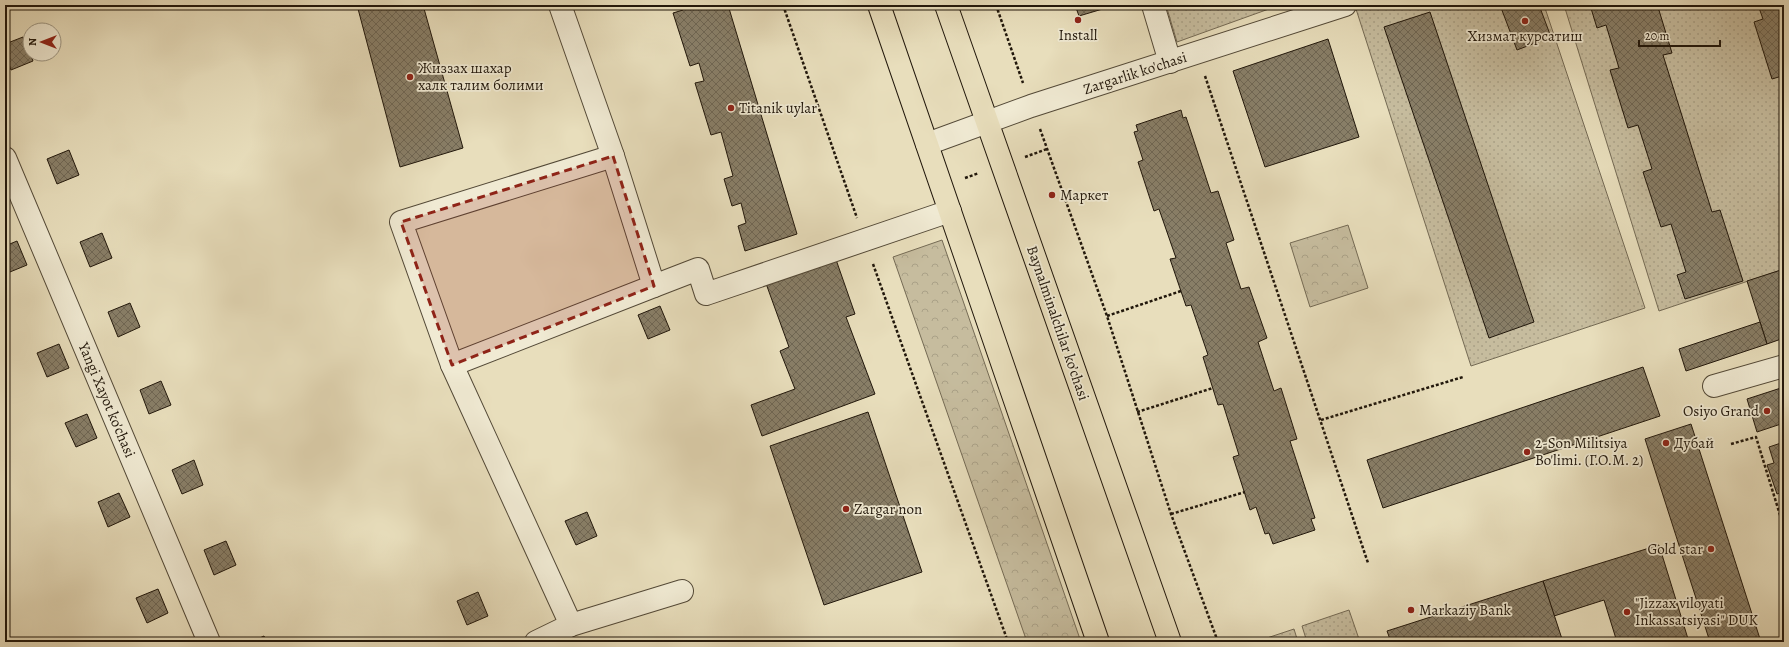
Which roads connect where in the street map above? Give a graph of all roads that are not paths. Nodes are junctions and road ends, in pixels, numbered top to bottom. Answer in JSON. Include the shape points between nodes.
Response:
{"nodes":[{"id":1,"x":560,"y":5,"type":"edge"},
{"id":2,"x":880,"y":5,"type":"edge"},
{"id":3,"x":946,"y":5,"type":"edge"},
{"id":4,"x":1153,"y":5,"type":"edge"},
{"id":5,"x":1345,"y":5,"type":"edge"},
{"id":6,"x":1170,"y":62,"type":"junction"},
{"id":7,"x":986,"y":121,"type":"junction"},
{"id":8,"x":927,"y":144,"type":"junction"},
{"id":9,"x":613,"y":156,"type":"junction"},
{"id":10,"x":5,"y":158,"type":"edge"},
{"id":11,"x":950,"y":211,"type":"junction"},
{"id":12,"x":654,"y":286,"type":"junction"},
{"id":13,"x":452,"y":365,"type":"junction"},
{"id":14,"x":1784,"y":366,"type":"edge"},
{"id":15,"x":1714,"y":386,"type":"dead end"},
{"id":16,"x":682,"y":591,"type":"dead end"},
{"id":17,"x":571,"y":625,"type":"junction"},
{"id":18,"x":209,"y":642,"type":"edge"},
{"id":19,"x":536,"y":642,"type":"edge"},
{"id":20,"x":1098,"y":642,"type":"edge"},
{"id":21,"x":1170,"y":642,"type":"edge"}],
"edges":[{"from":1,"to":9,"type":"street"},
{"from":2,"to":8,"type":"main road"},
{"from":3,"to":7,"type":"main road","name":"Baynalminalchilar ko’chasi"},
{"from":4,"to":6,"type":"street"},
{"from":5,"to":6,"type":"street","name":"Zargarlik ko'chasi"},
{"from":6,"to":7,"type":"street","name":"Zargarlik ko'chasi"},
{"from":7,"to":8,"type":"street","name":"Zargarlik ko'chasi"},
{"from":7,"to":21,"type":"main road","name":"Baynalminalchilar ko’chasi"},
{"from":8,"to":11,"type":"main road"},
{"from":9,"to":12,"type":"street"},
{"from":9,"to":13,"type":"street","via":[[401,222]]},
{"from":10,"to":18,"type":"street","name":"Yangi Xayot ko'chasi"},
{"from":11,"to":12,"type":"street","via":[[706,294],[698,269]]},
{"from":11,"to":20,"type":"main road"},
{"from":12,"to":13,"type":"street"},
{"from":13,"to":17,"type":"street"},
{"from":14,"to":15,"type":"street"},
{"from":16,"to":17,"type":"street"},
{"from":17,"to":19,"type":"street"}]}
